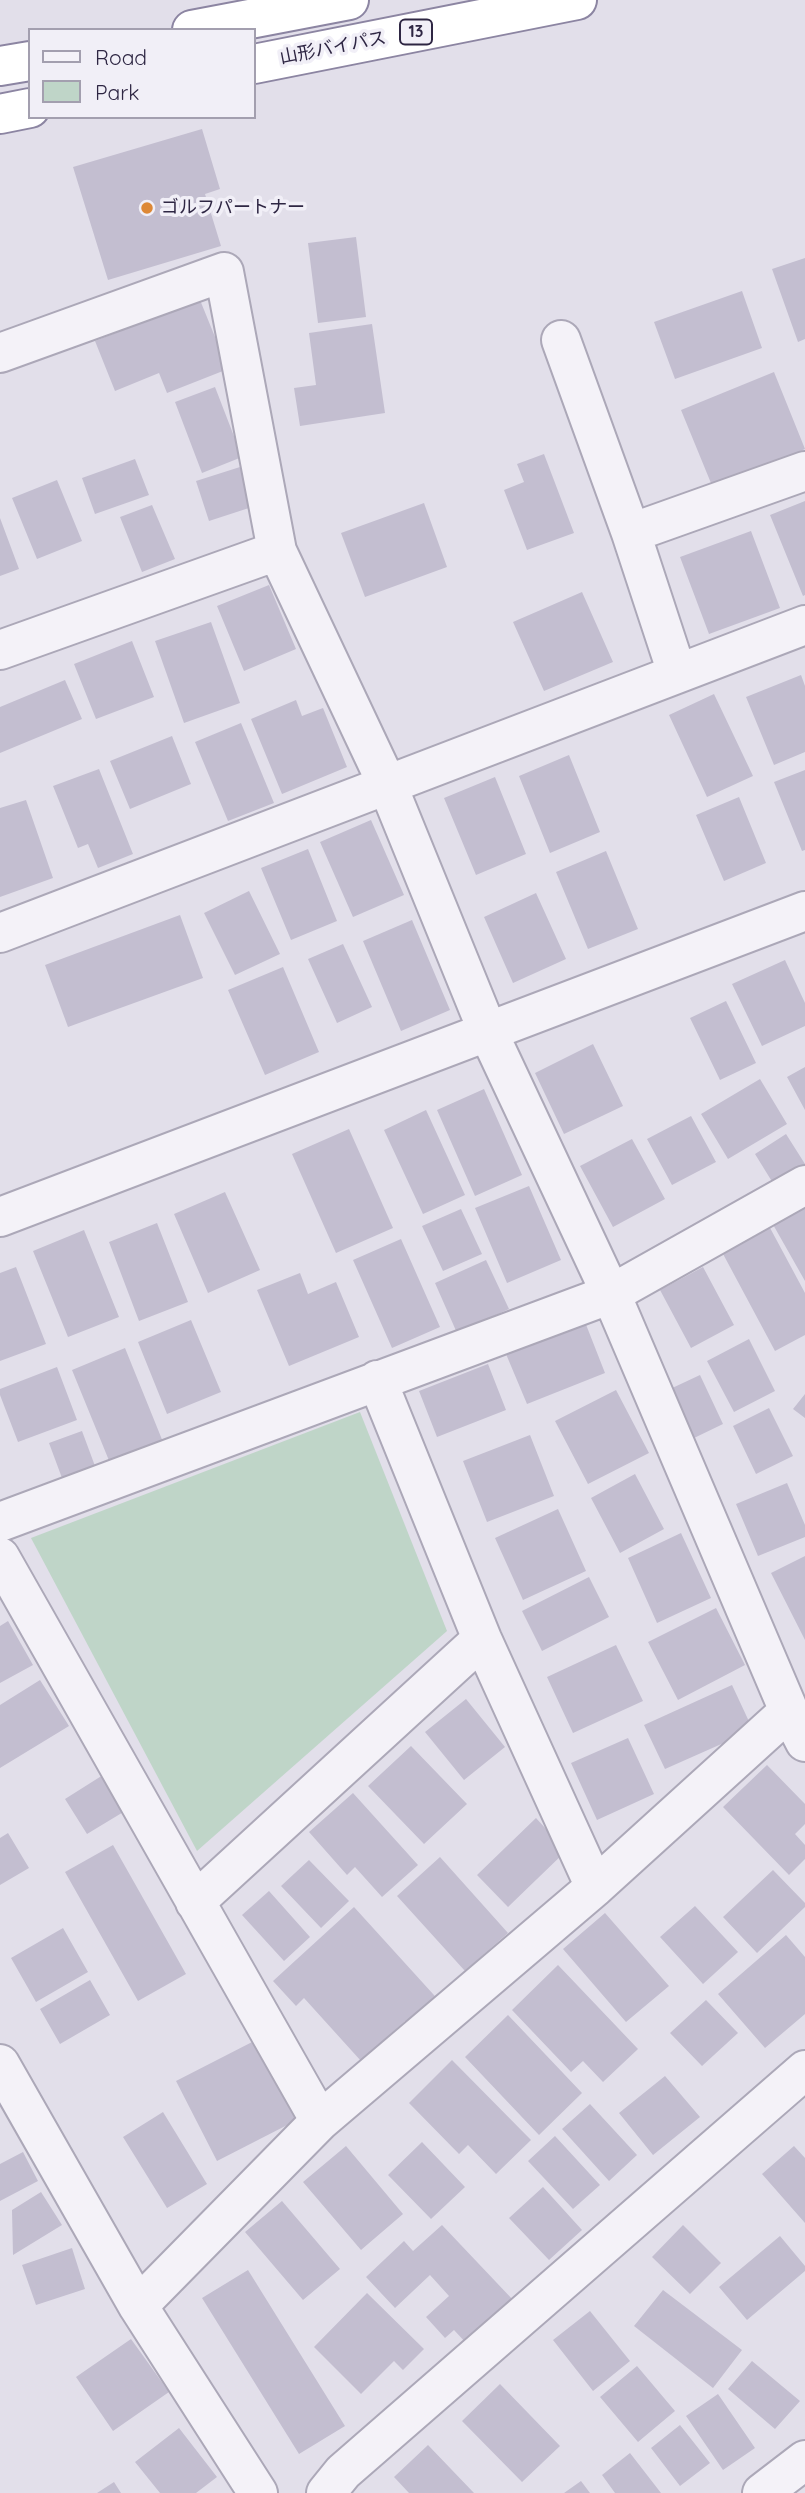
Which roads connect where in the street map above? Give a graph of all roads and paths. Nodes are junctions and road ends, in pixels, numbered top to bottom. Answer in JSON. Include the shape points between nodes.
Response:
{"nodes":[{"id":1,"x":349,"y":0,"type":"edge"},
{"id":2,"x":577,"y":0,"type":"edge"},
{"id":3,"x":202,"y":28,"type":"edge"},
{"id":4,"x":28,"y":61,"type":"edge"},
{"id":5,"x":256,"y":64,"type":"edge"},
{"id":6,"x":0,"y":66,"type":"edge"},
{"id":7,"x":28,"y":108,"type":"edge"},
{"id":8,"x":0,"y":114,"type":"edge"},
{"id":9,"x":561,"y":340,"type":"dead end"},
{"id":10,"x":0,"y":353,"type":"edge"},
{"id":11,"x":805,"y":471,"type":"edge"},
{"id":12,"x":631,"y":533,"type":"junction"},
{"id":13,"x":277,"y":551,"type":"junction"},
{"id":14,"x":805,"y":625,"type":"edge"},
{"id":15,"x":0,"y":650,"type":"edge"},
{"id":16,"x":677,"y":673,"type":"junction"},
{"id":17,"x":387,"y":784,"type":"junction"},
{"id":18,"x":805,"y":911,"type":"edge"},
{"id":19,"x":0,"y":933,"type":"edge"},
{"id":20,"x":488,"y":1032,"type":"junction"},
{"id":21,"x":805,"y":1185,"type":"edge"},
{"id":22,"x":0,"y":1217,"type":"edge"},
{"id":23,"x":611,"y":1294,"type":"junction"},
{"id":24,"x":377,"y":1380,"type":"junction"},
{"id":25,"x":0,"y":1522,"type":"edge"},
{"id":26,"x":0,"y":1557,"type":"edge"},
{"id":27,"x":482,"y":1639,"type":"junction"},
{"id":28,"x":797,"y":1727,"type":"edge"},
{"id":29,"x":595,"y":1887,"type":"junction"},
{"id":30,"x":195,"y":1902,"type":"junction"},
{"id":31,"x":0,"y":2064,"type":"edge"},
{"id":32,"x":805,"y":2070,"type":"edge"},
{"id":33,"x":12,"y":2115,"type":"edge"},
{"id":34,"x":320,"y":2121,"type":"junction"},
{"id":35,"x":138,"y":2306,"type":"junction"},
{"id":36,"x":805,"y":2460,"type":"edge"},
{"id":37,"x":258,"y":2493,"type":"edge"},
{"id":38,"x":326,"y":2493,"type":"edge"},
{"id":39,"x":762,"y":2493,"type":"edge"}],
"edges":[{"from":1,"to":3,"type":"highway"},
{"from":2,"to":5,"type":"highway","name":"山形バイパス","number":"13"},
{"from":4,"to":6,"type":"highway"},
{"from":7,"to":8,"type":"highway"},
{"from":9,"to":12,"type":"street"},
{"from":10,"to":13,"type":"street","via":[[224,272]]},
{"from":11,"to":12,"type":"street"},
{"from":12,"to":16,"type":"street"},
{"from":13,"to":15,"type":"street"},
{"from":13,"to":17,"type":"street"},
{"from":14,"to":16,"type":"street"},
{"from":16,"to":17,"type":"street"},
{"from":17,"to":19,"type":"street"},
{"from":17,"to":20,"type":"street"},
{"from":18,"to":20,"type":"street"},
{"from":20,"to":22,"type":"street"},
{"from":20,"to":23,"type":"street"},
{"from":21,"to":23,"type":"street"},
{"from":23,"to":24,"type":"street"},
{"from":23,"to":28,"type":"street"},
{"from":24,"to":25,"type":"street"},
{"from":24,"to":27,"type":"street"},
{"from":26,"to":30,"type":"street"},
{"from":27,"to":29,"type":"street"},
{"from":27,"to":30,"type":"street"},
{"from":28,"to":29,"type":"street"},
{"from":29,"to":34,"type":"street"},
{"from":30,"to":34,"type":"street"},
{"from":31,"to":33,"type":"street"},
{"from":32,"to":38,"type":"street","via":[[372,2446]]},
{"from":33,"to":35,"type":"street"},
{"from":34,"to":35,"type":"street"},
{"from":35,"to":37,"type":"street"},
{"from":36,"to":39,"type":"street"}]}
